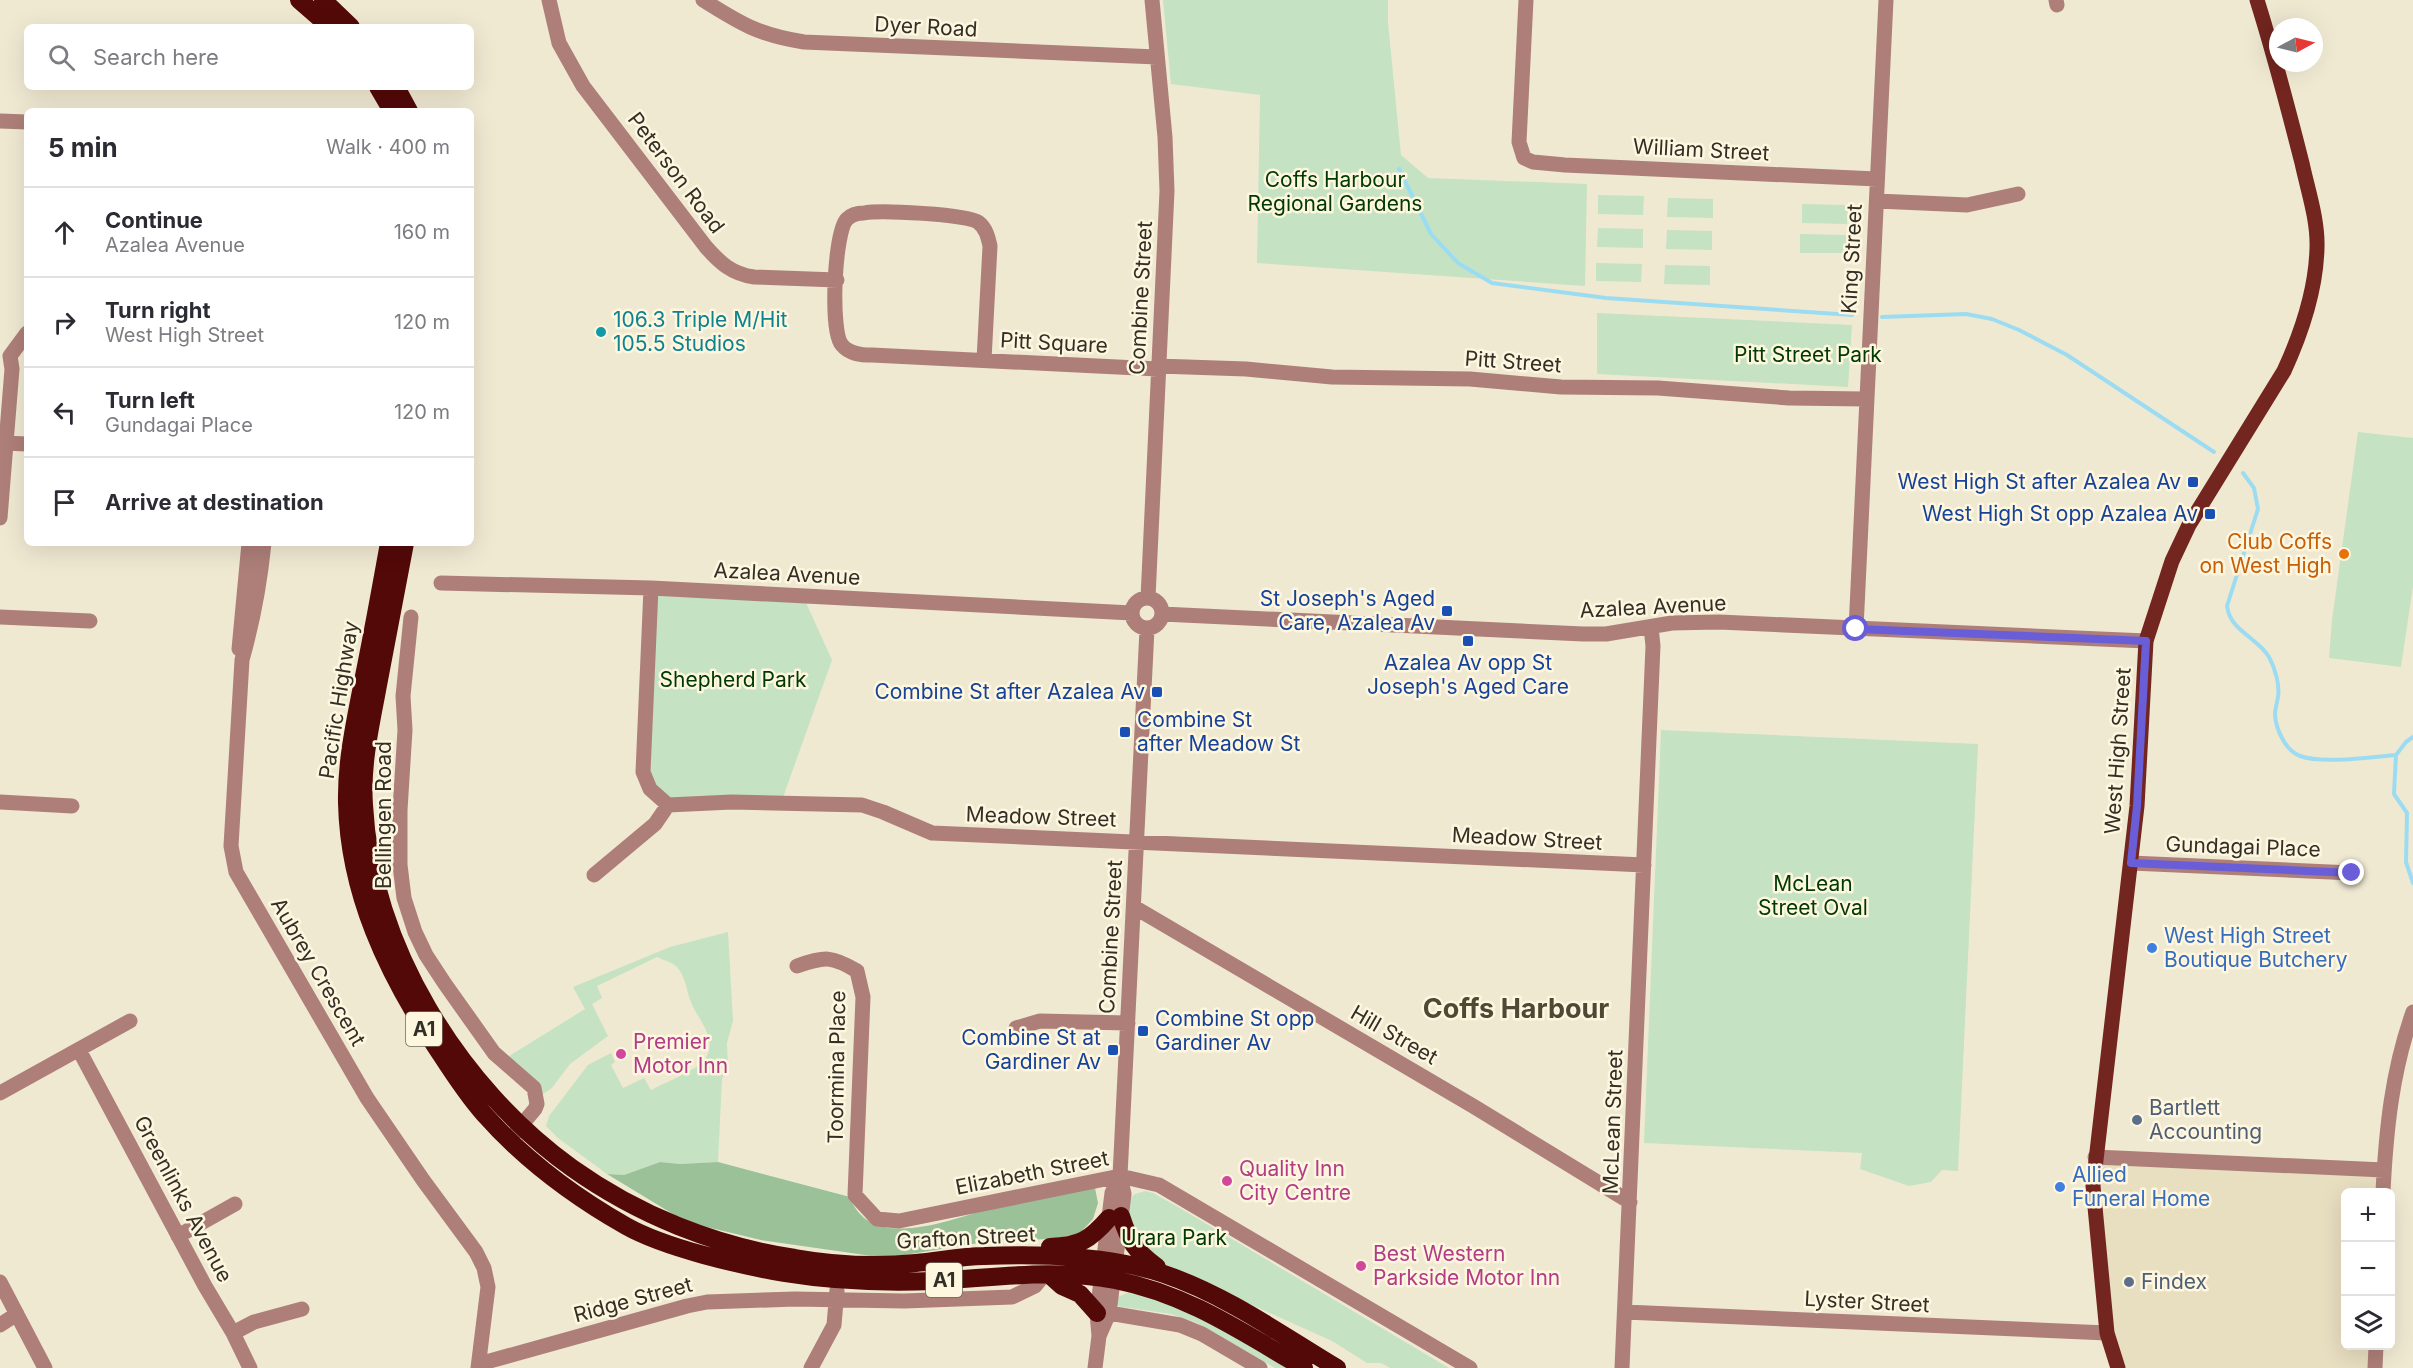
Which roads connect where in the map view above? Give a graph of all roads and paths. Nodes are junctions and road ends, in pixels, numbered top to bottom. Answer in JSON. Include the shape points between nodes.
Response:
{"nodes":[{"id":1,"x":299,"y":0,"type":"edge"},
{"id":2,"x":323,"y":0,"type":"edge"},
{"id":3,"x":549,"y":0,"type":"edge"},
{"id":4,"x":703,"y":0,"type":"edge"},
{"id":5,"x":1152,"y":0,"type":"edge"},
{"id":6,"x":1526,"y":0,"type":"edge"},
{"id":7,"x":1886,"y":0,"type":"edge"},
{"id":8,"x":2257,"y":0,"type":"edge"},
{"id":9,"x":327,"y":24,"type":"edge"},
{"id":10,"x":348,"y":24,"type":"edge"},
{"id":11,"x":1157,"y":57,"type":"junction"},
{"id":12,"x":380,"y":90,"type":"edge"},
{"id":13,"x":398,"y":90,"type":"edge"},
{"id":14,"x":390,"y":108,"type":"edge"},
{"id":15,"x":407,"y":108,"type":"edge"},
{"id":16,"x":0,"y":121,"type":"edge"},
{"id":17,"x":24,"y":122,"type":"edge"},
{"id":18,"x":1877,"y":179,"type":"junction"},
{"id":19,"x":2018,"y":194,"type":"dead end"},
{"id":20,"x":1876,"y":201,"type":"junction"},
{"id":21,"x":837,"y":280,"type":"junction"},
{"id":22,"x":24,"y":336,"type":"edge"},
{"id":23,"x":5,"y":354,"type":"edge"},
{"id":24,"x":984,"y":360,"type":"junction"},
{"id":25,"x":1158,"y":367,"type":"junction"},
{"id":26,"x":1865,"y":399,"type":"junction"},
{"id":27,"x":4,"y":443,"type":"junction"},
{"id":28,"x":24,"y":444,"type":"edge"},
{"id":29,"x":0,"y":518,"type":"edge"},
{"id":30,"x":249,"y":546,"type":"edge"},
{"id":31,"x":264,"y":546,"type":"edge"},
{"id":32,"x":388,"y":546,"type":"edge"},
{"id":33,"x":404,"y":546,"type":"edge"},
{"id":34,"x":441,"y":583,"type":"dead end"},
{"id":35,"x":651,"y":588,"type":"junction"},
{"id":36,"x":1148,"y":598,"type":"junction"},
{"id":37,"x":1132,"y":613,"type":"junction"},
{"id":38,"x":1162,"y":614,"type":"junction"},
{"id":39,"x":0,"y":616,"type":"edge"},
{"id":40,"x":411,"y":617,"type":"dead end"},
{"id":41,"x":90,"y":621,"type":"dead end"},
{"id":42,"x":1651,"y":627,"type":"junction"},
{"id":43,"x":1147,"y":629,"type":"junction"},
{"id":44,"x":1856,"y":629,"type":"junction"},
{"id":45,"x":2146,"y":641,"type":"junction"},
{"id":46,"x":242,"y":660,"type":"junction"},
{"id":47,"x":0,"y":802,"type":"edge"},
{"id":48,"x":668,"y":805,"type":"junction"},
{"id":49,"x":72,"y":806,"type":"dead end"},
{"id":50,"x":1137,"y":842,"type":"junction"},
{"id":51,"x":2131,"y":863,"type":"junction"},
{"id":52,"x":1644,"y":865,"type":"junction"},
{"id":53,"x":2352,"y":873,"type":"dead end"},
{"id":54,"x":594,"y":875,"type":"dead end"},
{"id":55,"x":1134,"y":907,"type":"junction"},
{"id":56,"x":797,"y":966,"type":"dead end"},
{"id":57,"x":2413,"y":1012,"type":"edge"},
{"id":58,"x":130,"y":1021,"type":"dead end"},
{"id":59,"x":1128,"y":1023,"type":"junction"},
{"id":60,"x":1016,"y":1028,"type":"dead end"},
{"id":61,"x":79,"y":1050,"type":"junction"},
{"id":62,"x":0,"y":1092,"type":"edge"},
{"id":63,"x":522,"y":1125,"type":"junction"},
{"id":64,"x":509,"y":1140,"type":"junction"},
{"id":65,"x":2095,"y":1156,"type":"junction"},
{"id":66,"x":2384,"y":1170,"type":"junction"},
{"id":67,"x":1120,"y":1176,"type":"junction"},
{"id":68,"x":2383,"y":1188,"type":"edge"},
{"id":69,"x":1630,"y":1202,"type":"junction"},
{"id":70,"x":235,"y":1204,"type":"dead end"},
{"id":71,"x":1115,"y":1217,"type":"junction"},
{"id":72,"x":877,"y":1219,"type":"joint"},
{"id":73,"x":178,"y":1236,"type":"junction"},
{"id":74,"x":981,"y":1256,"type":"junction"},
{"id":75,"x":859,"y":1265,"type":"joint"},
{"id":76,"x":1108,"y":1270,"type":"junction"},
{"id":77,"x":1165,"y":1274,"type":"junction"},
{"id":78,"x":838,"y":1279,"type":"junction"},
{"id":79,"x":1048,"y":1281,"type":"junction"},
{"id":80,"x":0,"y":1282,"type":"edge"},
{"id":81,"x":836,"y":1300,"type":"junction"},
{"id":82,"x":302,"y":1309,"type":"dead end"},
{"id":83,"x":1625,"y":1312,"type":"junction"},
{"id":84,"x":1103,"y":1313,"type":"junction"},
{"id":85,"x":17,"y":1314,"type":"junction"},
{"id":86,"x":0,"y":1325,"type":"edge"},
{"id":87,"x":233,"y":1333,"type":"junction"},
{"id":88,"x":2107,"y":1333,"type":"junction"},
{"id":89,"x":2376,"y":1350,"type":"edge"},
{"id":90,"x":479,"y":1366,"type":"edge"},
{"id":91,"x":45,"y":1368,"type":"edge"},
{"id":92,"x":250,"y":1368,"type":"edge"},
{"id":93,"x":811,"y":1368,"type":"edge"},
{"id":94,"x":1095,"y":1368,"type":"edge"},
{"id":95,"x":1260,"y":1368,"type":"edge"},
{"id":96,"x":1304,"y":1368,"type":"edge"},
{"id":97,"x":1337,"y":1368,"type":"edge"},
{"id":98,"x":1470,"y":1368,"type":"edge"},
{"id":99,"x":1622,"y":1368,"type":"edge"},
{"id":100,"x":2118,"y":1368,"type":"edge"},
{"id":101,"x":2375,"y":1368,"type":"edge"}],
"edges":[{"from":1,"to":9,"type":"highway"},
{"from":2,"to":10,"type":"highway"},
{"from":3,"to":21,"type":"street","name":"Peterson Road","via":[[559,43],[583,86],[722,265],[732,272],[754,277]]},
{"from":4,"to":11,"type":"street","name":"Dyer Road","via":[[749,28],[776,38],[804,42]]},
{"from":5,"to":11,"type":"street","name":"Combine Street"},
{"from":6,"to":18,"type":"street","name":"William Street","via":[[1519,142],[1524,158],[1565,165]]},
{"from":7,"to":18,"type":"street","name":"King Street"},
{"from":8,"to":45,"type":"main road","name":"West High Street","via":[[2310,199],[2317,236],[2316,259],[2292,355],[2189,525],[2168,572]]},
{"from":11,"to":25,"type":"street","name":"Combine Street","via":[[1167,182]]},
{"from":12,"to":14,"type":"highway"},
{"from":13,"to":15,"type":"highway"},
{"from":16,"to":17,"type":"street"},
{"from":18,"to":20,"type":"street","name":"King Street"},
{"from":19,"to":20,"type":"street","via":[[1967,205]]},
{"from":20,"to":26,"type":"street","name":"King Street"},
{"from":21,"to":24,"type":"street","name":"Pitt Square","via":[[836,329],[843,346],[851,352]]},
{"from":21,"to":24,"type":"street","name":"Pitt Square","via":[[840,234],[848,219],[855,215],[873,212],[961,216],[978,222],[990,246]]},
{"from":22,"to":23,"type":"street"},
{"from":23,"to":27,"type":"street","via":[[12,369]]},
{"from":24,"to":25,"type":"street","name":"Pitt Square"},
{"from":25,"to":26,"type":"street","name":"Pitt Street"},
{"from":25,"to":36,"type":"street","name":"Combine Street"},
{"from":26,"to":44,"type":"street","name":"King Street"},
{"from":27,"to":28,"type":"street"},
{"from":27,"to":29,"type":"street"},
{"from":30,"to":46,"type":"street","name":"Aubrey Crescent","via":[[239,648]]},
{"from":31,"to":46,"type":"street","name":"Aubrey Crescent","via":[[259,594]]},
{"from":32,"to":64,"type":"highway","name":"Pacific Highway","number":"A1","via":[[353,729],[348,812],[355,870],[374,932],[414,1014],[469,1096]]},
{"from":33,"to":63,"type":"highway","name":"Pacific Highway","number":"A1","via":[[368,739],[363,801],[368,852],[387,924],[419,993],[459,1053]]},
{"from":34,"to":35,"type":"street","name":"Azalea Avenue"},
{"from":35,"to":37,"type":"street","name":"Azalea Avenue"},
{"from":35,"to":48,"type":"street","via":[[643,772],[650,789]]},
{"from":36,"to":37,"type":"street","via":[[1138,601]]},
{"from":36,"to":38,"type":"street","via":[[1158,602]]},
{"from":37,"to":43,"type":"street","via":[[1137,625]]},
{"from":38,"to":42,"type":"street","name":"Azalea Avenue","via":[[1584,634]]},
{"from":38,"to":43,"type":"street","via":[[1157,626]]},
{"from":39,"to":41,"type":"street"},
{"from":40,"to":63,"type":"street","name":"Bellingen Road","via":[[404,687],[400,810],[404,898],[415,932],[445,984],[494,1053],[534,1088],[537,1104]]},
{"from":42,"to":44,"type":"street","name":"Azalea Avenue","via":[[1719,622]]},
{"from":42,"to":52,"type":"street","name":"McLean Street"},
{"from":43,"to":50,"type":"street","name":"Combine Street"},
{"from":44,"to":45,"type":"street","name":"Azalea Avenue"},
{"from":45,"to":51,"type":"main road","name":"West High Street"},
{"from":46,"to":90,"type":"street","name":"Aubrey Crescent","via":[[231,846],[237,872],[367,1098],[484,1268],[488,1287]]},
{"from":47,"to":49,"type":"street"},
{"from":48,"to":50,"type":"street","name":"Meadow Street","via":[[862,805],[932,833]]},
{"from":48,"to":54,"type":"street","via":[[655,824]]},
{"from":50,"to":52,"type":"street","name":"Meadow Street"},
{"from":50,"to":55,"type":"street","name":"Combine Street"},
{"from":51,"to":53,"type":"street","name":"Gundagai Place"},
{"from":51,"to":65,"type":"main road","name":"West High Street"},
{"from":52,"to":69,"type":"street","name":"McLean Street"},
{"from":55,"to":59,"type":"street","name":"Combine Street"},
{"from":55,"to":69,"type":"street","name":"Hill Street"},
{"from":56,"to":72,"type":"street","name":"Toormina Place","via":[[837,958],[857,970],[863,998],[855,1195]]},
{"from":57,"to":66,"type":"street","via":[[2394,1077]]},
{"from":58,"to":61,"type":"street"},
{"from":59,"to":60,"type":"street","via":[[1041,1021]]},
{"from":59,"to":67,"type":"street","name":"Combine Street"},
{"from":61,"to":62,"type":"street"},
{"from":61,"to":73,"type":"street","name":"Greenlinks Avenue"},
{"from":63,"to":64,"type":"street","name":"Bellingen Road"},
{"from":63,"to":75,"type":"highway","name":"Pacific Highway","number":"A1","via":[[571,1167],[617,1197],[673,1225],[765,1253]]},
{"from":64,"to":78,"type":"highway","name":"Pacific Highway","number":"A1","via":[[590,1203],[648,1236],[742,1264]]},
{"from":65,"to":66,"type":"street"},
{"from":65,"to":88,"type":"main road","name":"West High Street","via":[[2094,1203]]},
{"from":66,"to":68,"type":"street"},
{"from":67,"to":71,"type":"street","name":"Combine Street","via":[[1112,1193]]},
{"from":67,"to":72,"type":"street","name":"Elizabeth Street","via":[[899,1221]]},
{"from":67,"to":98,"type":"street","name":"Elizabeth Street","via":[[1159,1185]]},
{"from":69,"to":83,"type":"street","name":"McLean Street"},
{"from":70,"to":73,"type":"street"},
{"from":71,"to":74,"type":"highway","via":[[1080,1244],[991,1249]]},
{"from":71,"to":76,"type":"street","name":"Combine Street"},
{"from":71,"to":77,"type":"highway","via":[[1133,1247]]},
{"from":73,"to":87,"type":"street","name":"Greenlinks Avenue"},
{"from":74,"to":75,"type":"highway","name":"Grafton Street","number":"A1"},
{"from":74,"to":76,"type":"highway","name":"Grafton Street","number":"A1","via":[[1054,1257]]},
{"from":76,"to":77,"type":"highway","name":"Grafton Street","number":"A1"},
{"from":76,"to":79,"type":"highway","name":"Grafton Street","number":"A1"},
{"from":76,"to":84,"type":"street","name":"Combine Street"},
{"from":76,"to":96,"type":"highway","name":"Grafton Street","number":"A1","via":[[1194,1305]]},
{"from":77,"to":97,"type":"highway","name":"Grafton Street","number":"A1","via":[[1207,1292]]},
{"from":78,"to":79,"type":"highway","name":"Grafton Street","number":"A1"},
{"from":78,"to":81,"type":"street"},
{"from":79,"to":81,"type":"street","name":"Grafton Street","via":[[1012,1297]]},
{"from":79,"to":84,"type":"highway","via":[[1080,1294]]},
{"from":80,"to":85,"type":"street"},
{"from":81,"to":90,"type":"street","name":"Ridge Street","via":[[687,1306]]},
{"from":81,"to":93,"type":"street","via":[[834,1325]]},
{"from":82,"to":87,"type":"street","via":[[254,1322]]},
{"from":83,"to":88,"type":"street","name":"Lyster Street"},
{"from":83,"to":99,"type":"street","name":"McLean Street"},
{"from":84,"to":94,"type":"street","name":"Combine Street"},
{"from":84,"to":95,"type":"street","via":[[1180,1325]]},
{"from":85,"to":86,"type":"street"},
{"from":85,"to":91,"type":"street"},
{"from":87,"to":92,"type":"street","name":"Greenlinks Avenue"},
{"from":88,"to":100,"type":"main road","name":"West High Street"},
{"from":89,"to":101,"type":"street"}]}
